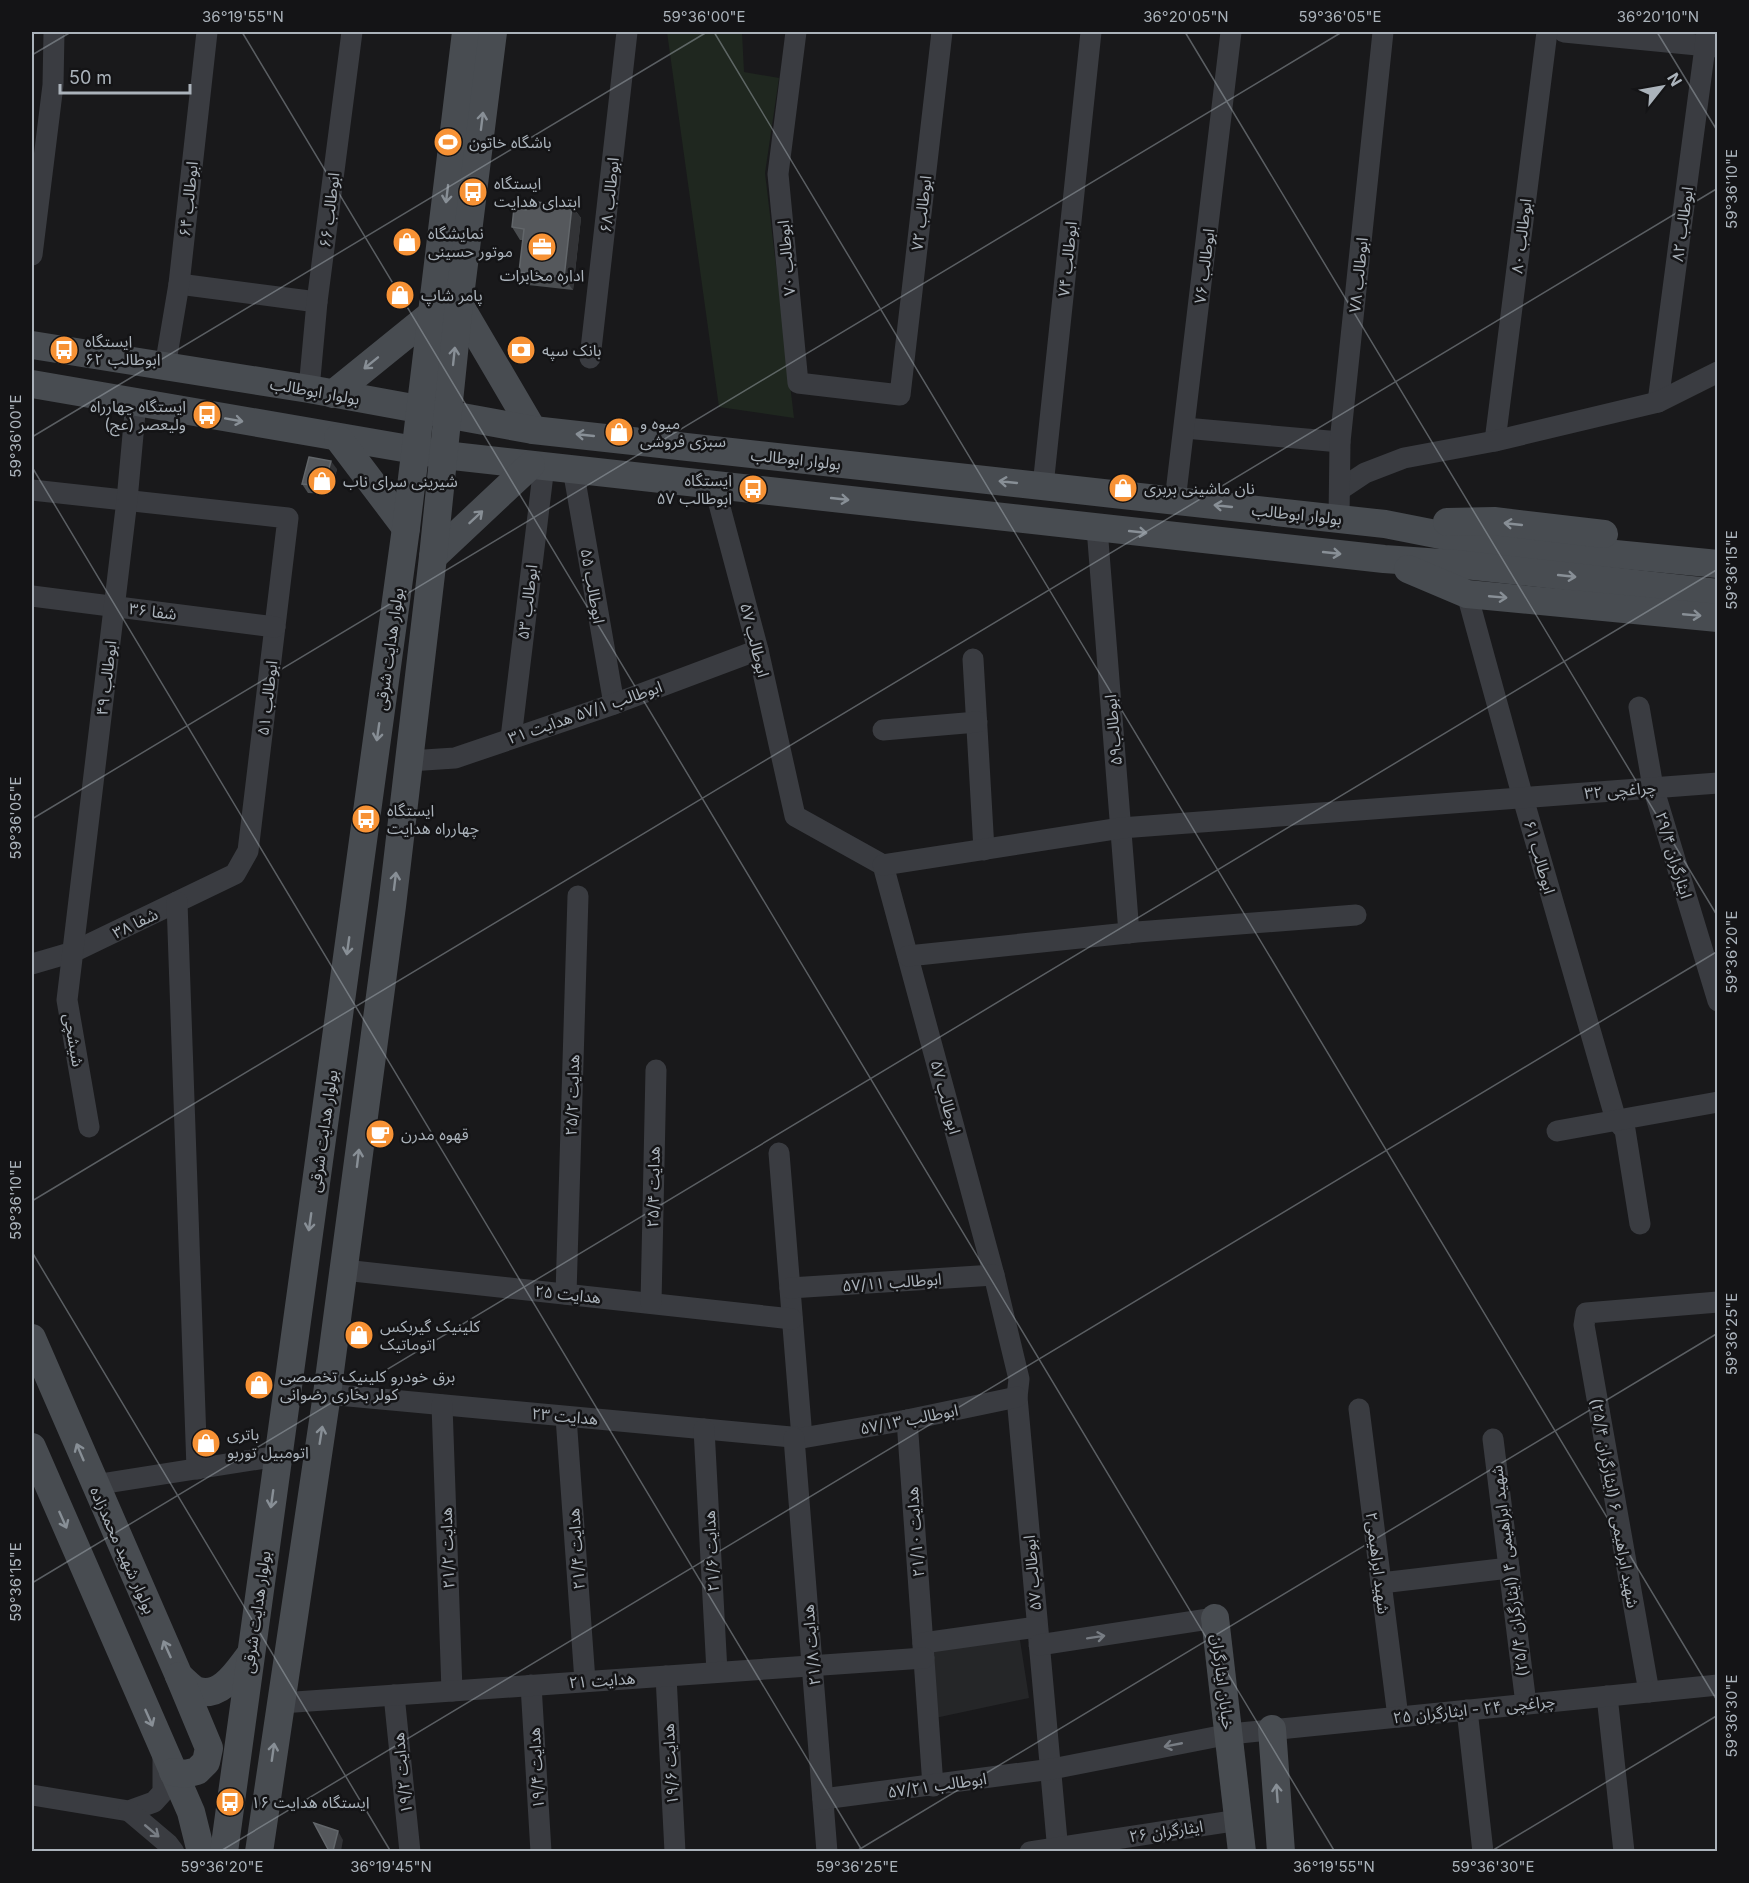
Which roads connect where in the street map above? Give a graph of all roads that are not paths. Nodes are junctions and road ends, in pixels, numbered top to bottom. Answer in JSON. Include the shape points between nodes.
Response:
{"nodes":[{"id":1,"x":54,"y":32,"type":"edge"},
{"id":2,"x":207,"y":32,"type":"edge"},
{"id":3,"x":352,"y":32,"type":"edge"},
{"id":4,"x":466,"y":32,"type":"edge"},
{"id":5,"x":493,"y":32,"type":"edge"},
{"id":6,"x":627,"y":32,"type":"edge"},
{"id":7,"x":795,"y":32,"type":"edge"},
{"id":8,"x":942,"y":32,"type":"edge"},
{"id":9,"x":1091,"y":32,"type":"edge"},
{"id":10,"x":1231,"y":32,"type":"edge"},
{"id":11,"x":1383,"y":32,"type":"edge"},
{"id":12,"x":1547,"y":32,"type":"edge"},
{"id":13,"x":1564,"y":32,"type":"edge"},
{"id":14,"x":1710,"y":42,"type":"edge"},
{"id":15,"x":32,"y":254,"type":"edge"},
{"id":16,"x":179,"y":284,"type":"junction"},
{"id":17,"x":317,"y":302,"type":"junction"},
{"id":18,"x":446,"y":309,"type":"junction"},
{"id":19,"x":32,"y":345,"type":"edge"},
{"id":20,"x":590,"y":358,"type":"dead end"},
{"id":21,"x":165,"y":367,"type":"junction"},
{"id":22,"x":1718,"y":372,"type":"edge"},
{"id":23,"x":32,"y":384,"type":"edge"},
{"id":24,"x":321,"y":391,"type":"junction"},
{"id":25,"x":900,"y":395,"type":"joint"},
{"id":26,"x":135,"y":402,"type":"junction"},
{"id":27,"x":1658,"y":402,"type":"junction"},
{"id":28,"x":434,"y":412,"type":"junction"},
{"id":29,"x":1185,"y":428,"type":"junction"},
{"id":30,"x":533,"y":430,"type":"junction"},
{"id":31,"x":338,"y":438,"type":"junction"},
{"id":32,"x":1495,"y":441,"type":"junction"},
{"id":33,"x":1340,"y":442,"type":"junction"},
{"id":34,"x":416,"y":450,"type":"junction"},
{"id":35,"x":444,"y":455,"type":"junction"},
{"id":36,"x":538,"y":465,"type":"junction"},
{"id":37,"x":859,"y":466,"type":"junction"},
{"id":38,"x":573,"y":469,"type":"junction"},
{"id":39,"x":714,"y":485,"type":"junction"},
{"id":40,"x":1043,"y":486,"type":"junction"},
{"id":41,"x":1341,"y":489,"type":"junction"},
{"id":42,"x":32,"y":490,"type":"edge"},
{"id":43,"x":811,"y":496,"type":"junction"},
{"id":44,"x":127,"y":500,"type":"junction"},
{"id":45,"x":1175,"y":501,"type":"junction"},
{"id":46,"x":1339,"y":519,"type":"junction"},
{"id":47,"x":1385,"y":524,"type":"junction"},
{"id":48,"x":406,"y":528,"type":"junction"},
{"id":49,"x":1097,"y":528,"type":"junction"},
{"id":50,"x":1718,"y":547,"type":"edge"},
{"id":51,"x":433,"y":557,"type":"junction"},
{"id":52,"x":1384,"y":559,"type":"junction"},
{"id":53,"x":1718,"y":564,"type":"edge"},
{"id":54,"x":1718,"y":593,"type":"edge"},
{"id":55,"x":1467,"y":594,"type":"junction"},
{"id":56,"x":32,"y":596,"type":"edge"},
{"id":57,"x":115,"y":606,"type":"junction"},
{"id":58,"x":1718,"y":618,"type":"edge"},
{"id":59,"x":275,"y":627,"type":"junction"},
{"id":60,"x":758,"y":650,"type":"junction"},
{"id":61,"x":973,"y":659,"type":"dead end"},
{"id":62,"x":614,"y":704,"type":"junction"},
{"id":63,"x":1639,"y":707,"type":"dead end"},
{"id":64,"x":977,"y":722,"type":"junction"},
{"id":65,"x":883,"y":730,"type":"dead end"},
{"id":66,"x":510,"y":738,"type":"junction"},
{"id":67,"x":409,"y":761,"type":"junction"},
{"id":68,"x":1718,"y":783,"type":"edge"},
{"id":69,"x":1653,"y":787,"type":"junction"},
{"id":70,"x":1523,"y":798,"type":"junction"},
{"id":71,"x":1121,"y":828,"type":"junction"},
{"id":72,"x":984,"y":850,"type":"junction"},
{"id":73,"x":883,"y":866,"type":"junction"},
{"id":74,"x":235,"y":874,"type":"joint"},
{"id":75,"x":578,"y":896,"type":"dead end"},
{"id":76,"x":177,"y":902,"type":"junction"},
{"id":77,"x":353,"y":910,"type":"junction"},
{"id":78,"x":1356,"y":915,"type":"dead end"},
{"id":79,"x":390,"y":916,"type":"junction"},
{"id":80,"x":1129,"y":933,"type":"junction"},
{"id":81,"x":73,"y":952,"type":"junction"},
{"id":82,"x":908,"y":956,"type":"junction"},
{"id":83,"x":32,"y":964,"type":"edge"},
{"id":84,"x":1718,"y":1001,"type":"edge"},
{"id":85,"x":656,"y":1070,"type":"dead end"},
{"id":86,"x":1718,"y":1102,"type":"edge"},
{"id":87,"x":1616,"y":1120,"type":"junction"},
{"id":88,"x":89,"y":1127,"type":"dead end"},
{"id":89,"x":1557,"y":1131,"type":"dead end"},
{"id":90,"x":779,"y":1154,"type":"dead end"},
{"id":91,"x":1640,"y":1224,"type":"dead end"},
{"id":92,"x":344,"y":1270,"type":"junction"},
{"id":93,"x":994,"y":1275,"type":"junction"},
{"id":94,"x":790,"y":1288,"type":"junction"},
{"id":95,"x":566,"y":1294,"type":"junction"},
{"id":96,"x":1718,"y":1302,"type":"edge"},
{"id":97,"x":651,"y":1303,"type":"junction"},
{"id":98,"x":792,"y":1319,"type":"junction"},
{"id":99,"x":32,"y":1338,"type":"edge"},
{"id":100,"x":327,"y":1394,"type":"junction"},
{"id":101,"x":1017,"y":1398,"type":"junction"},
{"id":102,"x":442,"y":1405,"type":"junction"},
{"id":103,"x":1359,"y":1409,"type":"dead end"},
{"id":104,"x":566,"y":1417,"type":"junction"},
{"id":105,"x":907,"y":1420,"type":"junction"},
{"id":106,"x":704,"y":1429,"type":"junction"},
{"id":107,"x":798,"y":1438,"type":"junction"},
{"id":108,"x":1493,"y":1438,"type":"dead end"},
{"id":109,"x":32,"y":1447,"type":"edge"},
{"id":110,"x":278,"y":1456,"type":"junction"},
{"id":111,"x":197,"y":1468,"type":"junction"},
{"id":112,"x":94,"y":1485,"type":"junction"},
{"id":113,"x":1509,"y":1568,"type":"junction"},
{"id":114,"x":1381,"y":1583,"type":"junction"},
{"id":115,"x":1215,"y":1618,"type":"joint"},
{"id":116,"x":1038,"y":1636,"type":"junction"},
{"id":117,"x":923,"y":1650,"type":"junction"},
{"id":118,"x":250,"y":1655,"type":"junction"},
{"id":119,"x":812,"y":1666,"type":"junction"},
{"id":120,"x":717,"y":1672,"type":"junction"},
{"id":121,"x":179,"y":1676,"type":"junction"},
{"id":122,"x":666,"y":1676,"type":"junction"},
{"id":123,"x":585,"y":1682,"type":"junction"},
{"id":124,"x":531,"y":1685,"type":"junction"},
{"id":125,"x":1718,"y":1685,"type":"edge"},
{"id":126,"x":452,"y":1691,"type":"junction"},
{"id":127,"x":1649,"y":1692,"type":"junction"},
{"id":128,"x":394,"y":1695,"type":"junction"},
{"id":129,"x":1607,"y":1696,"type":"junction"},
{"id":130,"x":281,"y":1703,"type":"junction"},
{"id":131,"x":1526,"y":1704,"type":"junction"},
{"id":132,"x":1467,"y":1710,"type":"junction"},
{"id":133,"x":1398,"y":1717,"type":"junction"},
{"id":134,"x":1272,"y":1730,"type":"junction"},
{"id":135,"x":1230,"y":1734,"type":"junction"},
{"id":136,"x":168,"y":1760,"type":"junction"},
{"id":137,"x":1052,"y":1769,"type":"junction"},
{"id":138,"x":933,"y":1786,"type":"junction"},
{"id":139,"x":32,"y":1795,"type":"edge"},
{"id":140,"x":823,"y":1799,"type":"junction"},
{"id":141,"x":266,"y":1801,"type":"junction"},
{"id":142,"x":129,"y":1811,"type":"junction"},
{"id":143,"x":1239,"y":1820,"type":"junction"},
{"id":144,"x":1058,"y":1849,"type":"edge"},
{"id":145,"x":174,"y":1851,"type":"edge"},
{"id":146,"x":201,"y":1851,"type":"edge"},
{"id":147,"x":224,"y":1851,"type":"edge"},
{"id":148,"x":259,"y":1851,"type":"edge"},
{"id":149,"x":272,"y":1851,"type":"edge"},
{"id":150,"x":410,"y":1851,"type":"edge"},
{"id":151,"x":541,"y":1851,"type":"edge"},
{"id":152,"x":675,"y":1851,"type":"edge"},
{"id":153,"x":827,"y":1851,"type":"edge"},
{"id":154,"x":1030,"y":1851,"type":"edge"},
{"id":155,"x":1242,"y":1851,"type":"edge"},
{"id":156,"x":1281,"y":1851,"type":"edge"},
{"id":157,"x":1483,"y":1851,"type":"edge"},
{"id":158,"x":1624,"y":1851,"type":"edge"}],
"edges":[{"from":1,"to":15,"type":"street","via":[[53,85]]},
{"from":2,"to":16,"type":"street","name":"ابوطالب ۶۴"},
{"from":3,"to":17,"type":"street","name":"ابوطالب ۶۶"},
{"from":4,"to":18,"type":"main road","one_way":true},
{"from":18,"to":5,"type":"main road","one_way":true},
{"from":6,"to":20,"type":"street","name":"ابوطالب ۶۸"},
{"from":7,"to":25,"type":"street","name":"ابوطالب ۷۰","via":[[778,174],[798,382]]},
{"from":8,"to":25,"type":"street","name":"ابوطالب ۷۲"},
{"from":9,"to":40,"type":"street","name":"ابوطالب ۷۴"},
{"from":10,"to":29,"type":"street","name":"ابوطالب ۷۶"},
{"from":11,"to":33,"type":"street","name":"ابوطالب ۷۸"},
{"from":12,"to":32,"type":"street","name":"ابوطالب ۸۰"},
{"from":13,"to":14,"type":"street"},
{"from":14,"to":27,"type":"street","name":"ابوطالب ۸۲"},
{"from":16,"to":17,"type":"street"},
{"from":16,"to":21,"type":"street","name":"ابوطالب ۶۴"},
{"from":17,"to":24,"type":"street","name":"ابوطالب ۶۶"},
{"from":18,"to":24,"type":"main road","one_way":true},
{"from":18,"to":28,"type":"main road"},
{"from":18,"to":30,"type":"main road"},
{"from":19,"to":21,"type":"main road","name":"بولوار ابوطالب"},
{"from":21,"to":24,"type":"main road","name":"بولوار ابوطالب"},
{"from":22,"to":27,"type":"street"},
{"from":23,"to":26,"type":"main road"},
{"from":24,"to":28,"type":"main road","name":"بولوار ابوطالب"},
{"from":26,"to":31,"type":"main road","one_way":true},
{"from":26,"to":44,"type":"street","name":"ابوطالب ۴۹"},
{"from":27,"to":32,"type":"street"},
{"from":28,"to":30,"type":"main road","name":"بولوار ابوطالب"},
{"from":28,"to":34,"type":"main road","name":"بولوار هدایت شرقی"},
{"from":28,"to":35,"type":"main road","name":"بولوار هدایت شرقی"},
{"from":29,"to":33,"type":"street"},
{"from":29,"to":45,"type":"street","name":"ابوطالب ۷۶"},
{"from":37,"to":30,"type":"main road","name":"بولوار ابوطالب","one_way":true},
{"from":31,"to":34,"type":"main road"},
{"from":31,"to":48,"type":"main road"},
{"from":32,"to":41,"type":"street","via":[[1404,458],[1365,472]]},
{"from":33,"to":41,"type":"street","name":"ابوطالب ۷۸"},
{"from":34,"to":35,"type":"main road"},
{"from":34,"to":48,"type":"main road","name":"بولوار هدایت شرقی"},
{"from":35,"to":36,"type":"main road"},
{"from":35,"to":51,"type":"main road","name":"بولوار هدایت شرقی"},
{"from":36,"to":38,"type":"main road"},
{"from":51,"to":36,"type":"main road","one_way":true},
{"from":36,"to":66,"type":"street","name":"ابوطالب ۵۳"},
{"from":40,"to":37,"type":"main road","name":"بولوار ابوطالب","one_way":true},
{"from":37,"to":43,"type":"main road","via":[[849,472],[809,468],[800,471],[795,479],[799,488]]},
{"from":38,"to":39,"type":"main road"},
{"from":38,"to":62,"type":"street","name":"ابوطالب ۵۵"},
{"from":39,"to":43,"type":"main road"},
{"from":39,"to":60,"type":"street","name":"ابوطالب ۵۷"},
{"from":40,"to":45,"type":"main road","name":"بولوار ابوطالب"},
{"from":41,"to":46,"type":"street","name":"ابوطالب ۷۸"},
{"from":42,"to":44,"type":"street"},
{"from":43,"to":49,"type":"main road","one_way":true},
{"from":44,"to":57,"type":"street","name":"ابوطالب ۴۹"},
{"from":44,"to":59,"type":"street","name":"ابوطالب ۵۱","via":[[288,518]]},
{"from":46,"to":45,"type":"main road","name":"بولوار ابوطالب","one_way":true},
{"from":46,"to":47,"type":"main road","name":"بولوار ابوطالب"},
{"from":50,"to":47,"type":"main road","one_way":true,"via":[[1494,521]]},
{"from":47,"to":53,"type":"main road","via":[[1461,539]]},
{"from":48,"to":77,"type":"main road","name":"بولوار هدایت شرقی","one_way":true},
{"from":49,"to":52,"type":"main road","one_way":true},
{"from":49,"to":71,"type":"street","name":"ابوطالب۵۹"},
{"from":51,"to":67,"type":"main road","name":"بولوار هدایت شرقی"},
{"from":52,"to":54,"type":"main road","one_way":true},
{"from":52,"to":55,"type":"main road"},
{"from":55,"to":58,"type":"main road","one_way":true},
{"from":55,"to":70,"type":"street","name":"ابوطالب ۶۱"},
{"from":56,"to":57,"type":"street","name":"شفا ۳۶"},
{"from":57,"to":59,"type":"street","name":"شفا ۳۶"},
{"from":57,"to":81,"type":"street","name":"ابوطالب ۴۹"},
{"from":59,"to":74,"type":"street","name":"ابوطالب ۵۱","via":[[248,851]]},
{"from":60,"to":62,"type":"street","name":"ابوطالب ۵۷/۱ هدایت ۳۱"},
{"from":60,"to":73,"type":"street","name":"ابوطالب ۵۷","via":[[795,816]]},
{"from":61,"to":64,"type":"street"},
{"from":62,"to":66,"type":"street","name":"ابوطالب ۵۷/۱ هدایت ۳۱"},
{"from":63,"to":69,"type":"street","name":"ایثارگران ۲۹/۴"},
{"from":64,"to":65,"type":"street"},
{"from":64,"to":72,"type":"street"},
{"from":66,"to":67,"type":"street","name":"ابوطالب ۵۷/۱ هدایت ۳۱","via":[[454,758]]},
{"from":79,"to":67,"type":"main road","name":"بولوار هدایت شرقی","one_way":true},
{"from":68,"to":69,"type":"street","name":"چراغچی ۳۲"},
{"from":69,"to":70,"type":"street","name":"چراغچی ۳۲"},
{"from":69,"to":84,"type":"street","name":"ایثارگران ۲۹/۴"},
{"from":70,"to":71,"type":"street","name":"چراغچی ۳۲"},
{"from":70,"to":87,"type":"street","name":"ابوطالب ۶۱"},
{"from":71,"to":72,"type":"street","name":"چراغچی ۳۲"},
{"from":71,"to":80,"type":"street","name":"ابوطالب۵۹"},
{"from":72,"to":73,"type":"street","name":"چراغچی ۳۲"},
{"from":73,"to":82,"type":"street","name":"ابوطالب ۵۷"},
{"from":74,"to":76,"type":"street","name":"شفا ۳۸"},
{"from":75,"to":95,"type":"street","name":"هدایت ۲۵/۲"},
{"from":76,"to":81,"type":"street","name":"شفا ۳۸"},
{"from":76,"to":111,"type":"street"},
{"from":77,"to":79,"type":"main road"},
{"from":77,"to":110,"type":"main road","name":"بولوار هدایت شرقی","one_way":true},
{"from":78,"to":80,"type":"street"},
{"from":92,"to":79,"type":"main road","name":"بولوار هدایت شرقی","one_way":true},
{"from":80,"to":82,"type":"street"},
{"from":81,"to":83,"type":"street","name":"شفا ۳۸"},
{"from":81,"to":88,"type":"street","name":"شیشچی","via":[[67,1000]]},
{"from":82,"to":93,"type":"street","name":"ابوطالب ۵۷"},
{"from":85,"to":97,"type":"street","name":"هدایت ۲۵/۴"},
{"from":86,"to":87,"type":"street"},
{"from":87,"to":89,"type":"street"},
{"from":87,"to":91,"type":"street","name":"ابوطالب ۶۱","via":[[1625,1130]]},
{"from":90,"to":94,"type":"street","name":"هدایت ۲۱/۸"},
{"from":92,"to":95,"type":"street","name":"هدایت ۲۵"},
{"from":92,"to":100,"type":"main road","name":"بولوار هدایت شرقی"},
{"from":93,"to":94,"type":"street","name":"ابوطالب ۵۷/۱۱"},
{"from":93,"to":101,"type":"street","name":"ابوطالب ۵۷","via":[[1019,1379]]},
{"from":94,"to":98,"type":"street","name":"هدایت ۲۱/۸"},
{"from":95,"to":97,"type":"street","name":"هدایت ۲۵"},
{"from":96,"to":127,"type":"street","name":"شهید ابراهیمی ۶ (ایثارگران ۲۵/۴)","via":[[1586,1313],[1584,1325]]},
{"from":97,"to":98,"type":"street","name":"هدایت ۲۵"},
{"from":98,"to":107,"type":"street","name":"هدایت ۲۱/۸"},
{"from":112,"to":99,"type":"main road","name":"بولوار شهید محمدزاده","one_way":true},
{"from":100,"to":102,"type":"street","name":"هدایت ۲۳"},
{"from":130,"to":100,"type":"main road","name":"بولوار هدایت شرقی","one_way":true},
{"from":101,"to":105,"type":"street","name":"ابوطالب ۵۷/۱۳"},
{"from":101,"to":116,"type":"street","name":"ابوطالب ۵۷"},
{"from":102,"to":104,"type":"street","name":"هدایت ۲۳"},
{"from":102,"to":126,"type":"street","name":"هدایت ۲۱/۲"},
{"from":103,"to":114,"type":"street","name":"شهید ابراهیمی۲"},
{"from":104,"to":106,"type":"street","name":"هدایت ۲۳"},
{"from":104,"to":123,"type":"street","name":"هدایت ۲۱/۴"},
{"from":105,"to":107,"type":"street","name":"ابوطالب ۵۷/۱۳"},
{"from":105,"to":117,"type":"street","name":"هدایت ۲۱/۱۰"},
{"from":106,"to":107,"type":"street","name":"هدایت ۲۳"},
{"from":106,"to":120,"type":"street","name":"هدایت ۲۱/۶"},
{"from":107,"to":119,"type":"street","name":"هدایت ۲۱/۸"},
{"from":108,"to":113,"type":"street","name":"شهید ابراهیمی ۴ (ایثارگران ۲۵/۴)"},
{"from":109,"to":136,"type":"main road","one_way":true},
{"from":110,"to":111,"type":"street"},
{"from":110,"to":118,"type":"main road","name":"بولوار هدایت شرقی","one_way":true},
{"from":111,"to":112,"type":"street"},
{"from":121,"to":112,"type":"main road","name":"بولوار شهید محمدزاده","one_way":true},
{"from":113,"to":114,"type":"street"},
{"from":113,"to":131,"type":"street","name":"شهید ابراهیمی ۴ (ایثارگران ۲۵/۴)"},
{"from":114,"to":133,"type":"street","name":"شهید ابراهیمی۲"},
{"from":116,"to":115,"type":"street","name":"خیابان ایثارگران","one_way":true},
{"from":115,"to":135,"type":"main road","name":"خیابان ایثارگران"},
{"from":116,"to":117,"type":"street","name":"خیابان ایثارگران"},
{"from":116,"to":137,"type":"street","name":"ابوطالب ۵۷"},
{"from":117,"to":119,"type":"street","name":"هدایت ۲۱"},
{"from":117,"to":138,"type":"street","name":"هدایت ۲۱/۱۰"},
{"from":118,"to":121,"type":"main road","via":[[227,1684],[211,1692],[197,1691]]},
{"from":118,"to":147,"type":"main road","name":"بولوار هدایت شرقی"},
{"from":119,"to":120,"type":"street","name":"هدایت ۲۱"},
{"from":119,"to":140,"type":"street","name":"هدایت ۲۱/۸"},
{"from":120,"to":122,"type":"street","name":"هدایت ۲۱"},
{"from":121,"to":136,"type":"main road","name":"بولوار شهید محمدزاده","via":[[209,1748],[206,1761],[197,1771],[185,1774]]},
{"from":122,"to":123,"type":"street","name":"هدایت ۲۱"},
{"from":122,"to":152,"type":"street","name":"هدایت ۱۹/۶"},
{"from":123,"to":124,"type":"street","name":"هدایت ۲۱"},
{"from":124,"to":126,"type":"street","name":"هدایت ۲۱"},
{"from":124,"to":151,"type":"street","name":"هدایت ۱۹/۴"},
{"from":125,"to":127,"type":"street","name":"چراغچی ۲۴ - ایثارگران ۲۵"},
{"from":126,"to":128,"type":"street","name":"هدایت ۲۱"},
{"from":127,"to":129,"type":"street","name":"چراغچی ۲۴ - ایثارگران ۲۵"},
{"from":128,"to":130,"type":"street","name":"هدایت ۲۱"},
{"from":128,"to":150,"type":"street","name":"هدایت ۱۹/۲"},
{"from":129,"to":131,"type":"street","name":"چراغچی ۲۴ - ایثارگران ۲۵"},
{"from":129,"to":158,"type":"street"},
{"from":141,"to":130,"type":"main road","name":"بولوار هدایت شرقی","one_way":true},
{"from":131,"to":132,"type":"street","name":"چراغچی ۲۴ - ایثارگران ۲۵"},
{"from":132,"to":133,"type":"street","name":"چراغچی ۲۴ - ایثارگران ۲۵"},
{"from":132,"to":157,"type":"street"},
{"from":133,"to":134,"type":"street","name":"چراغچی ۲۴ - ایثارگران ۲۵"},
{"from":134,"to":135,"type":"street","name":"چراغچی ۲۴ - ایثارگران ۲۵"},
{"from":156,"to":134,"type":"main road","one_way":true},
{"from":135,"to":137,"type":"street","name":"ابوطالب ۵۷/۲۱","one_way":true},
{"from":135,"to":143,"type":"main road","name":"خیابان ایثارگران"},
{"from":136,"to":142,"type":"street","via":[[163,1792],[154,1802]]},
{"from":136,"to":146,"type":"main road","via":[[191,1812]]},
{"from":137,"to":138,"type":"street","name":"ابوطالب ۵۷/۲۱"},
{"from":137,"to":144,"type":"street","name":"ابوطالب ۵۷"},
{"from":138,"to":140,"type":"street","name":"ابوطالب ۵۷/۲۱"},
{"from":139,"to":142,"type":"street"},
{"from":140,"to":153,"type":"street","name":"هدایت ۲۱/۸"},
{"from":141,"to":148,"type":"main road","name":"بولوار هدایت شرقی"},
{"from":141,"to":149,"type":"main road"},
{"from":142,"to":145,"type":"street","one_way":true},
{"from":143,"to":144,"type":"street","name":"ایثارگران ۲۶"},
{"from":143,"to":155,"type":"main road","name":"خیابان ایثارگران"},
{"from":144,"to":154,"type":"street","name":"ایثارگران ۲۶"}]}
